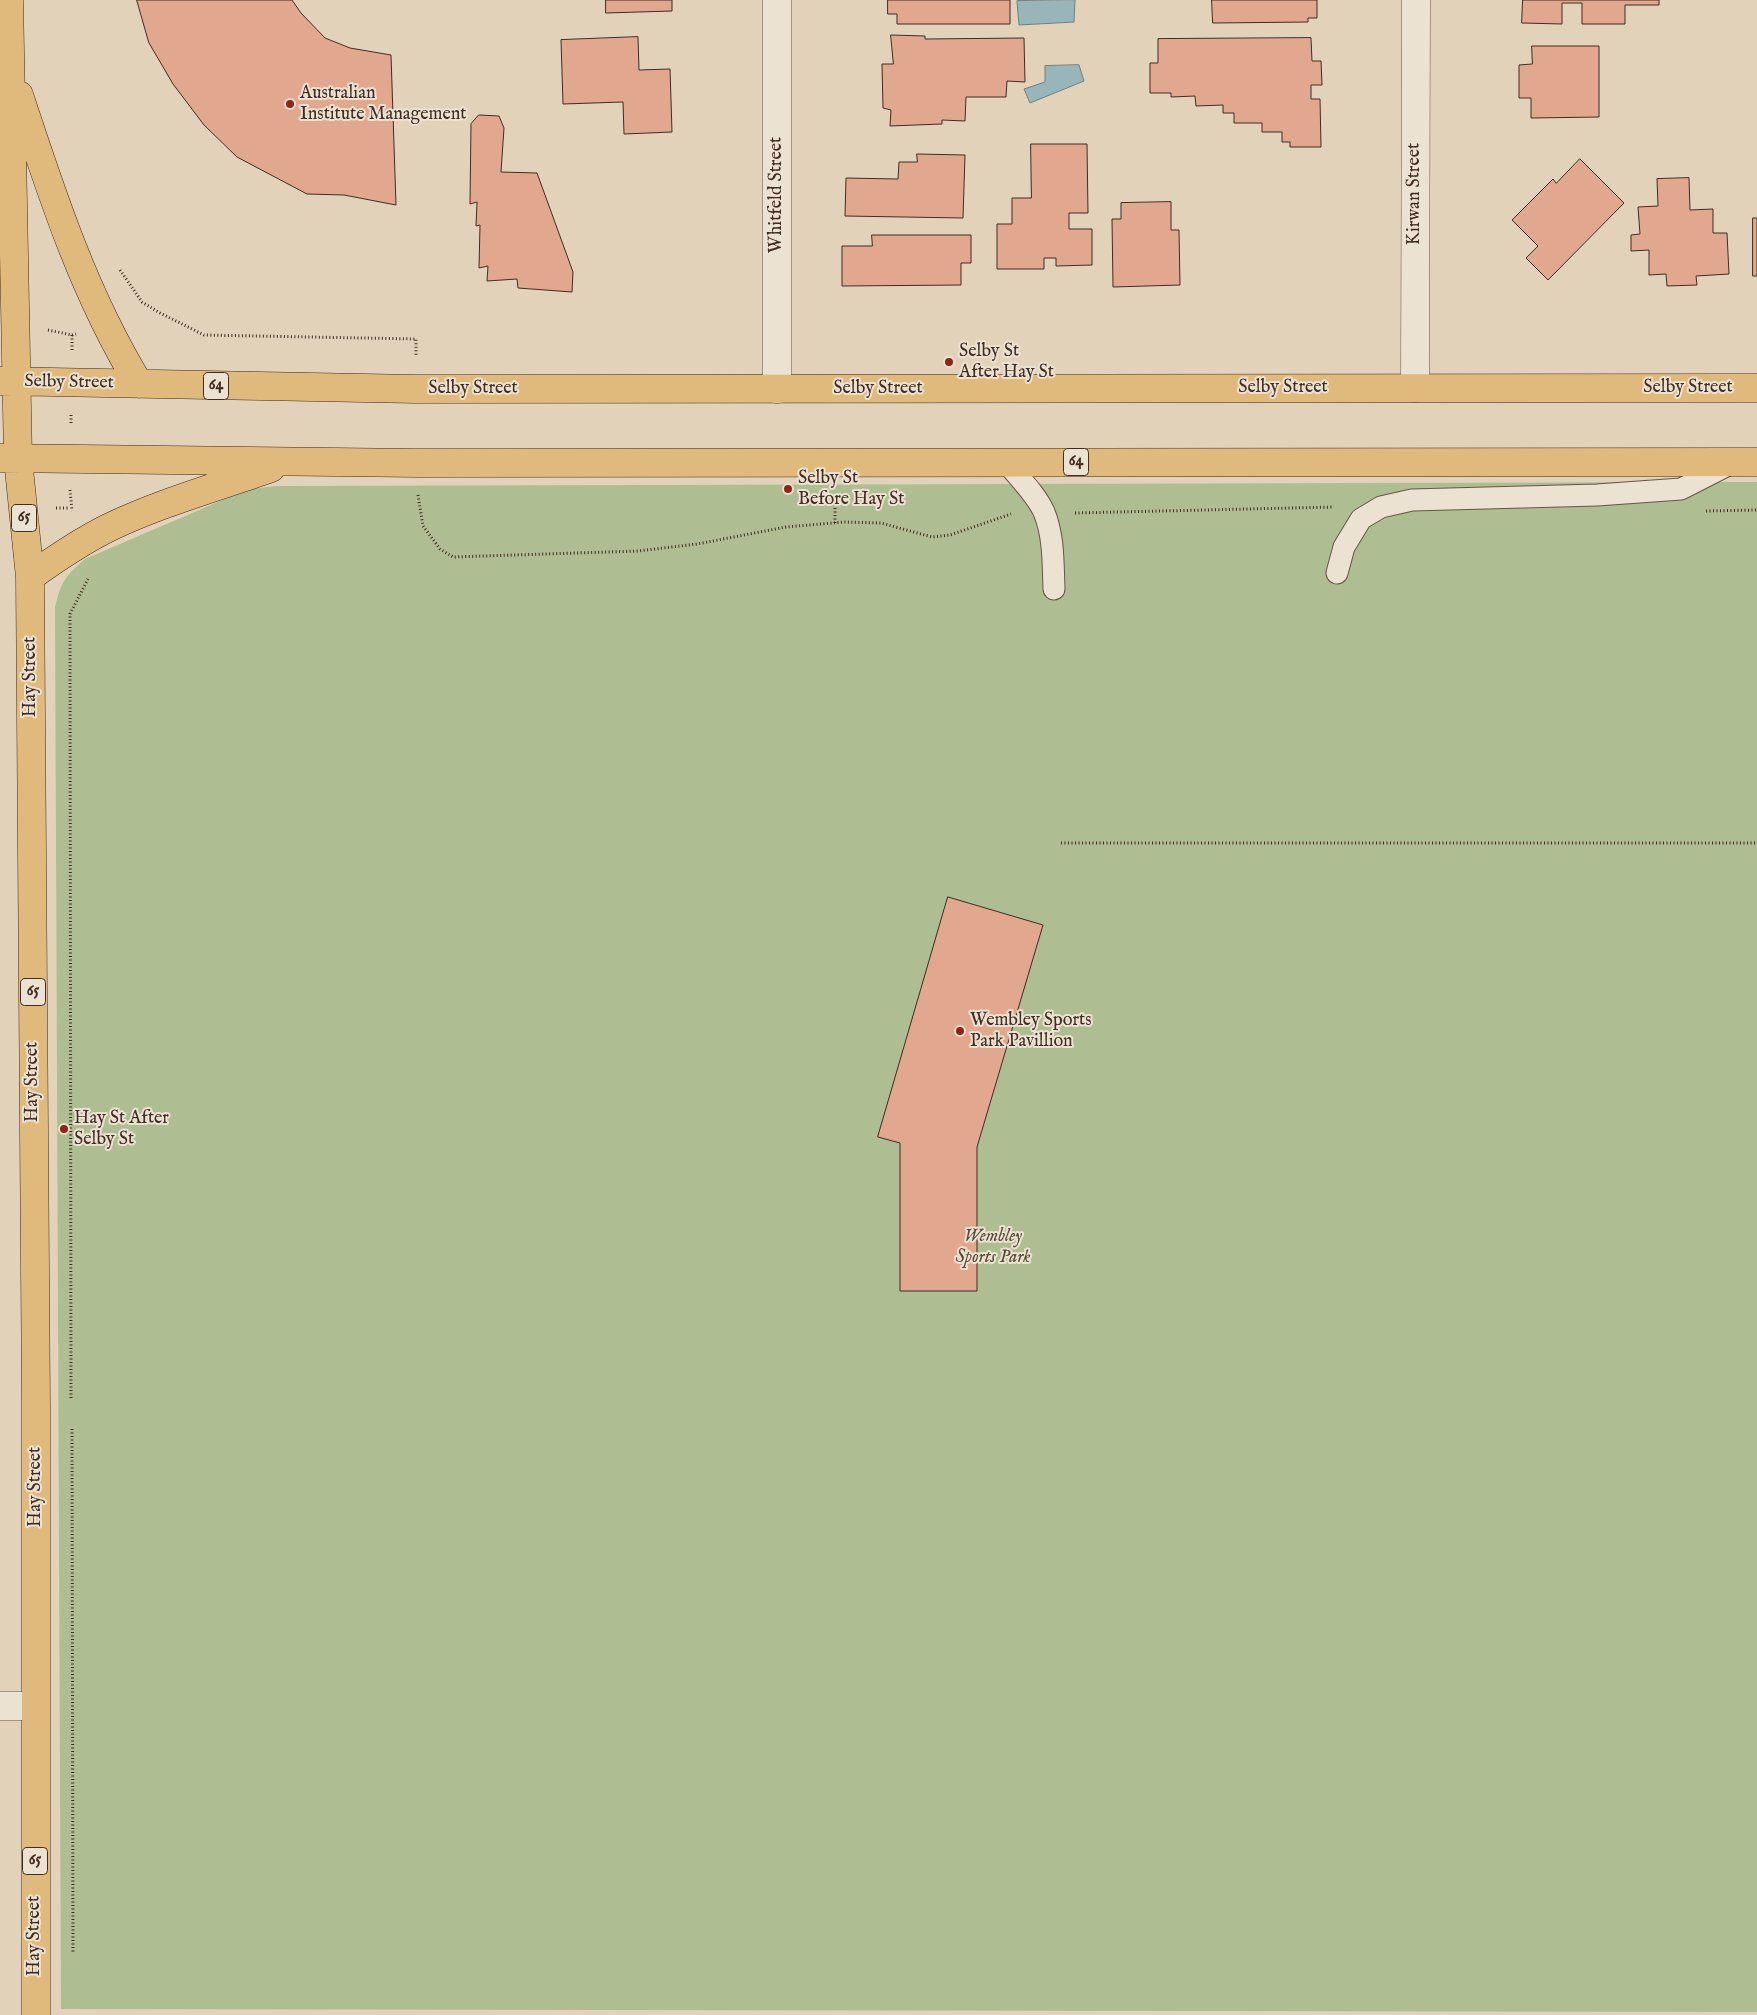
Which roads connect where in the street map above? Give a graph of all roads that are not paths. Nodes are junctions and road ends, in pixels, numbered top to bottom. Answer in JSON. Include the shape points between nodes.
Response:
{"nodes":[{"id":1,"x":10,"y":0,"type":"edge"},
{"id":2,"x":777,"y":0,"type":"edge"},
{"id":3,"x":1416,"y":0,"type":"edge"},
{"id":4,"x":10,"y":68,"type":"junction"},
{"id":5,"x":8,"y":381,"type":"edge"},
{"id":6,"x":139,"y":384,"type":"junction"},
{"id":7,"x":1415,"y":388,"type":"junction"},
{"id":8,"x":1757,"y":388,"type":"edge"},
{"id":9,"x":777,"y":389,"type":"junction"},
{"id":10,"x":9,"y":459,"type":"edge"},
{"id":11,"x":291,"y":461,"type":"junction"},
{"id":12,"x":1006,"y":462,"type":"junction"},
{"id":13,"x":1746,"y":462,"type":"edge"},
{"id":14,"x":1337,"y":573,"type":"dead end"},
{"id":15,"x":30,"y":577,"type":"junction"},
{"id":16,"x":1054,"y":589,"type":"dead end"},
{"id":17,"x":0,"y":1706,"type":"edge"},
{"id":18,"x":35,"y":1706,"type":"junction"},
{"id":19,"x":36,"y":2015,"type":"edge"}],
"edges":[{"from":1,"to":4,"type":"main road","number":"65"},
{"from":2,"to":9,"type":"street","name":"Whitfeld Street"},
{"from":3,"to":7,"type":"street","name":"Kirwan Street"},
{"from":4,"to":5,"type":"main road","number":"65"},
{"from":4,"to":6,"type":"main road","via":[[59,215],[90,292],[119,352]]},
{"from":5,"to":6,"type":"main road","name":"Selby Street","number":"64"},
{"from":5,"to":10,"type":"main road","number":"65"},
{"from":6,"to":9,"type":"main road","name":"Selby Street","number":"64","via":[[416,389]]},
{"from":7,"to":8,"type":"main road","name":"Selby Street","number":"64"},
{"from":7,"to":9,"type":"main road","name":"Selby Street","number":"64"},
{"from":10,"to":11,"type":"main road","number":"64"},
{"from":10,"to":15,"type":"main road","name":"Hay Street","number":"65"},
{"from":11,"to":12,"type":"main road","number":"64"},
{"from":11,"to":15,"type":"main road","via":[[108,528],[58,556]]},
{"from":12,"to":13,"type":"main road","number":"64"},
{"from":12,"to":16,"type":"lane","via":[[1044,512],[1052,544]]},
{"from":13,"to":14,"type":"lane","via":[[1681,489],[1597,495],[1412,500],[1381,507],[1361,519],[1344,547]]},
{"from":15,"to":18,"type":"main road","name":"Hay Street","number":"65"},
{"from":17,"to":18,"type":"street"},
{"from":18,"to":19,"type":"main road","name":"Hay Street","number":"65"}]}
